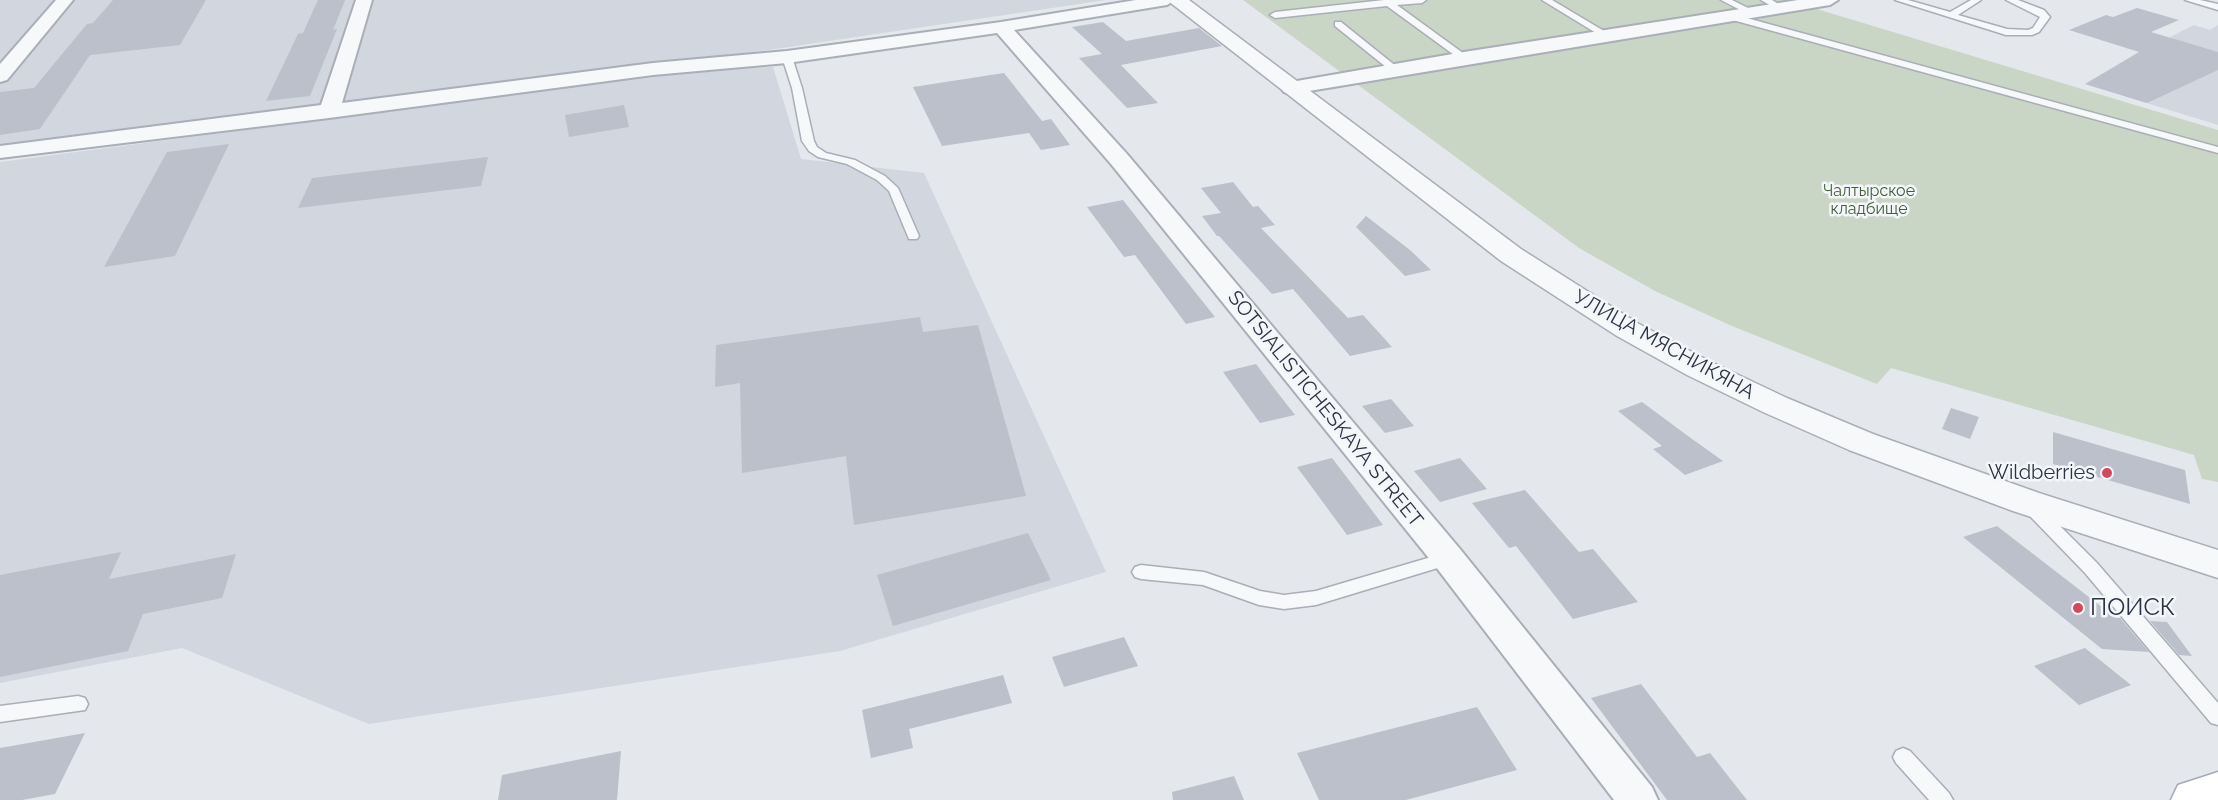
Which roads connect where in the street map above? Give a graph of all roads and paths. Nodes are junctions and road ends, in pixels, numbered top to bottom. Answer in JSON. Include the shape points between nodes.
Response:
{"nodes":[{"id":1,"x":65,"y":0,"type":"edge"},
{"id":2,"x":364,"y":0,"type":"edge"},
{"id":3,"x":1167,"y":0,"type":"edge"},
{"id":4,"x":1177,"y":0,"type":"edge"},
{"id":5,"x":1422,"y":0,"type":"edge"},
{"id":6,"x":1546,"y":0,"type":"edge"},
{"id":7,"x":1725,"y":0,"type":"edge"},
{"id":8,"x":1830,"y":0,"type":"edge"},
{"id":9,"x":1899,"y":0,"type":"edge"},
{"id":10,"x":1977,"y":0,"type":"edge"},
{"id":11,"x":2010,"y":0,"type":"edge"},
{"id":12,"x":2189,"y":0,"type":"edge"},
{"id":13,"x":1387,"y":2,"type":"edge"},
{"id":14,"x":1766,"y":7,"type":"edge"},
{"id":15,"x":2218,"y":7,"type":"edge"},
{"id":16,"x":1275,"y":15,"type":"dead end"},
{"id":17,"x":1950,"y":16,"type":"junction"},
{"id":18,"x":1732,"y":17,"type":"junction"},
{"id":19,"x":1338,"y":24,"type":"dead end"},
{"id":20,"x":1001,"y":27,"type":"junction"},
{"id":21,"x":1609,"y":37,"type":"junction"},
{"id":22,"x":787,"y":57,"type":"junction"},
{"id":23,"x":1464,"y":58,"type":"junction"},
{"id":24,"x":1394,"y":69,"type":"junction"},
{"id":25,"x":0,"y":76,"type":"edge"},
{"id":26,"x":1291,"y":88,"type":"junction"},
{"id":27,"x":329,"y":112,"type":"junction"},
{"id":28,"x":2218,"y":150,"type":"edge"},
{"id":29,"x":0,"y":152,"type":"edge"},
{"id":30,"x":913,"y":236,"type":"dead end"},
{"id":31,"x":2026,"y":502,"type":"junction"},
{"id":32,"x":2211,"y":557,"type":"edge"},
{"id":33,"x":1448,"y":558,"type":"junction"},
{"id":34,"x":1141,"y":572,"type":"dead end"},
{"id":35,"x":78,"y":704,"type":"dead end"},
{"id":36,"x":0,"y":714,"type":"edge"},
{"id":37,"x":2218,"y":717,"type":"edge"},
{"id":38,"x":1903,"y":757,"type":"dead end"},
{"id":39,"x":2218,"y":792,"type":"edge"},
{"id":40,"x":1638,"y":800,"type":"edge"},
{"id":41,"x":1942,"y":800,"type":"edge"},
{"id":42,"x":2194,"y":800,"type":"edge"}],
"edges":[{"from":1,"to":25,"type":"street"},
{"from":2,"to":27,"type":"street"},
{"from":3,"to":20,"type":"street"},
{"from":4,"to":26,"type":"street","name":"УЛИЦА МЯСНИКЯНА"},
{"from":5,"to":13,"type":"lane"},
{"from":6,"to":21,"type":"lane"},
{"from":7,"to":14,"type":"lane"},
{"from":8,"to":14,"type":"street"},
{"from":9,"to":17,"type":"lane"},
{"from":10,"to":17,"type":"lane"},
{"from":11,"to":17,"type":"lane","via":[[2041,12],[2045,17],[2036,30],[2006,32]]},
{"from":12,"to":15,"type":"lane"},
{"from":13,"to":16,"type":"lane"},
{"from":13,"to":23,"type":"lane"},
{"from":14,"to":18,"type":"street"},
{"from":18,"to":21,"type":"street"},
{"from":18,"to":28,"type":"lane"},
{"from":19,"to":24,"type":"lane"},
{"from":20,"to":22,"type":"street"},
{"from":20,"to":33,"type":"street","name":"SOTSIALISTICHESKAYA STREET","via":[[1119,159]]},
{"from":21,"to":23,"type":"street"},
{"from":22,"to":27,"type":"street","via":[[653,69]]},
{"from":22,"to":30,"type":"lane","via":[[813,149],[881,178],[894,190]]},
{"from":23,"to":24,"type":"street"},
{"from":24,"to":26,"type":"street"},
{"from":26,"to":31,"type":"street","name":"УЛИЦА МЯСНИКЯНА","via":[[1511,255],[1628,330],[1775,405],[1862,442]]},
{"from":27,"to":29,"type":"street"},
{"from":31,"to":32,"type":"street","name":"УЛИЦА МЯСНИКЯНА"},
{"from":31,"to":37,"type":"lane","via":[[2091,568]]},
{"from":33,"to":34,"type":"lane","via":[[1316,598],[1284,602],[1259,598],[1204,579]]},
{"from":33,"to":40,"type":"street","name":"SOTSIALISTICHESKAYA STREET"},
{"from":35,"to":36,"type":"lane"},
{"from":38,"to":41,"type":"lane"},
{"from":39,"to":42,"type":"main road"}]}
